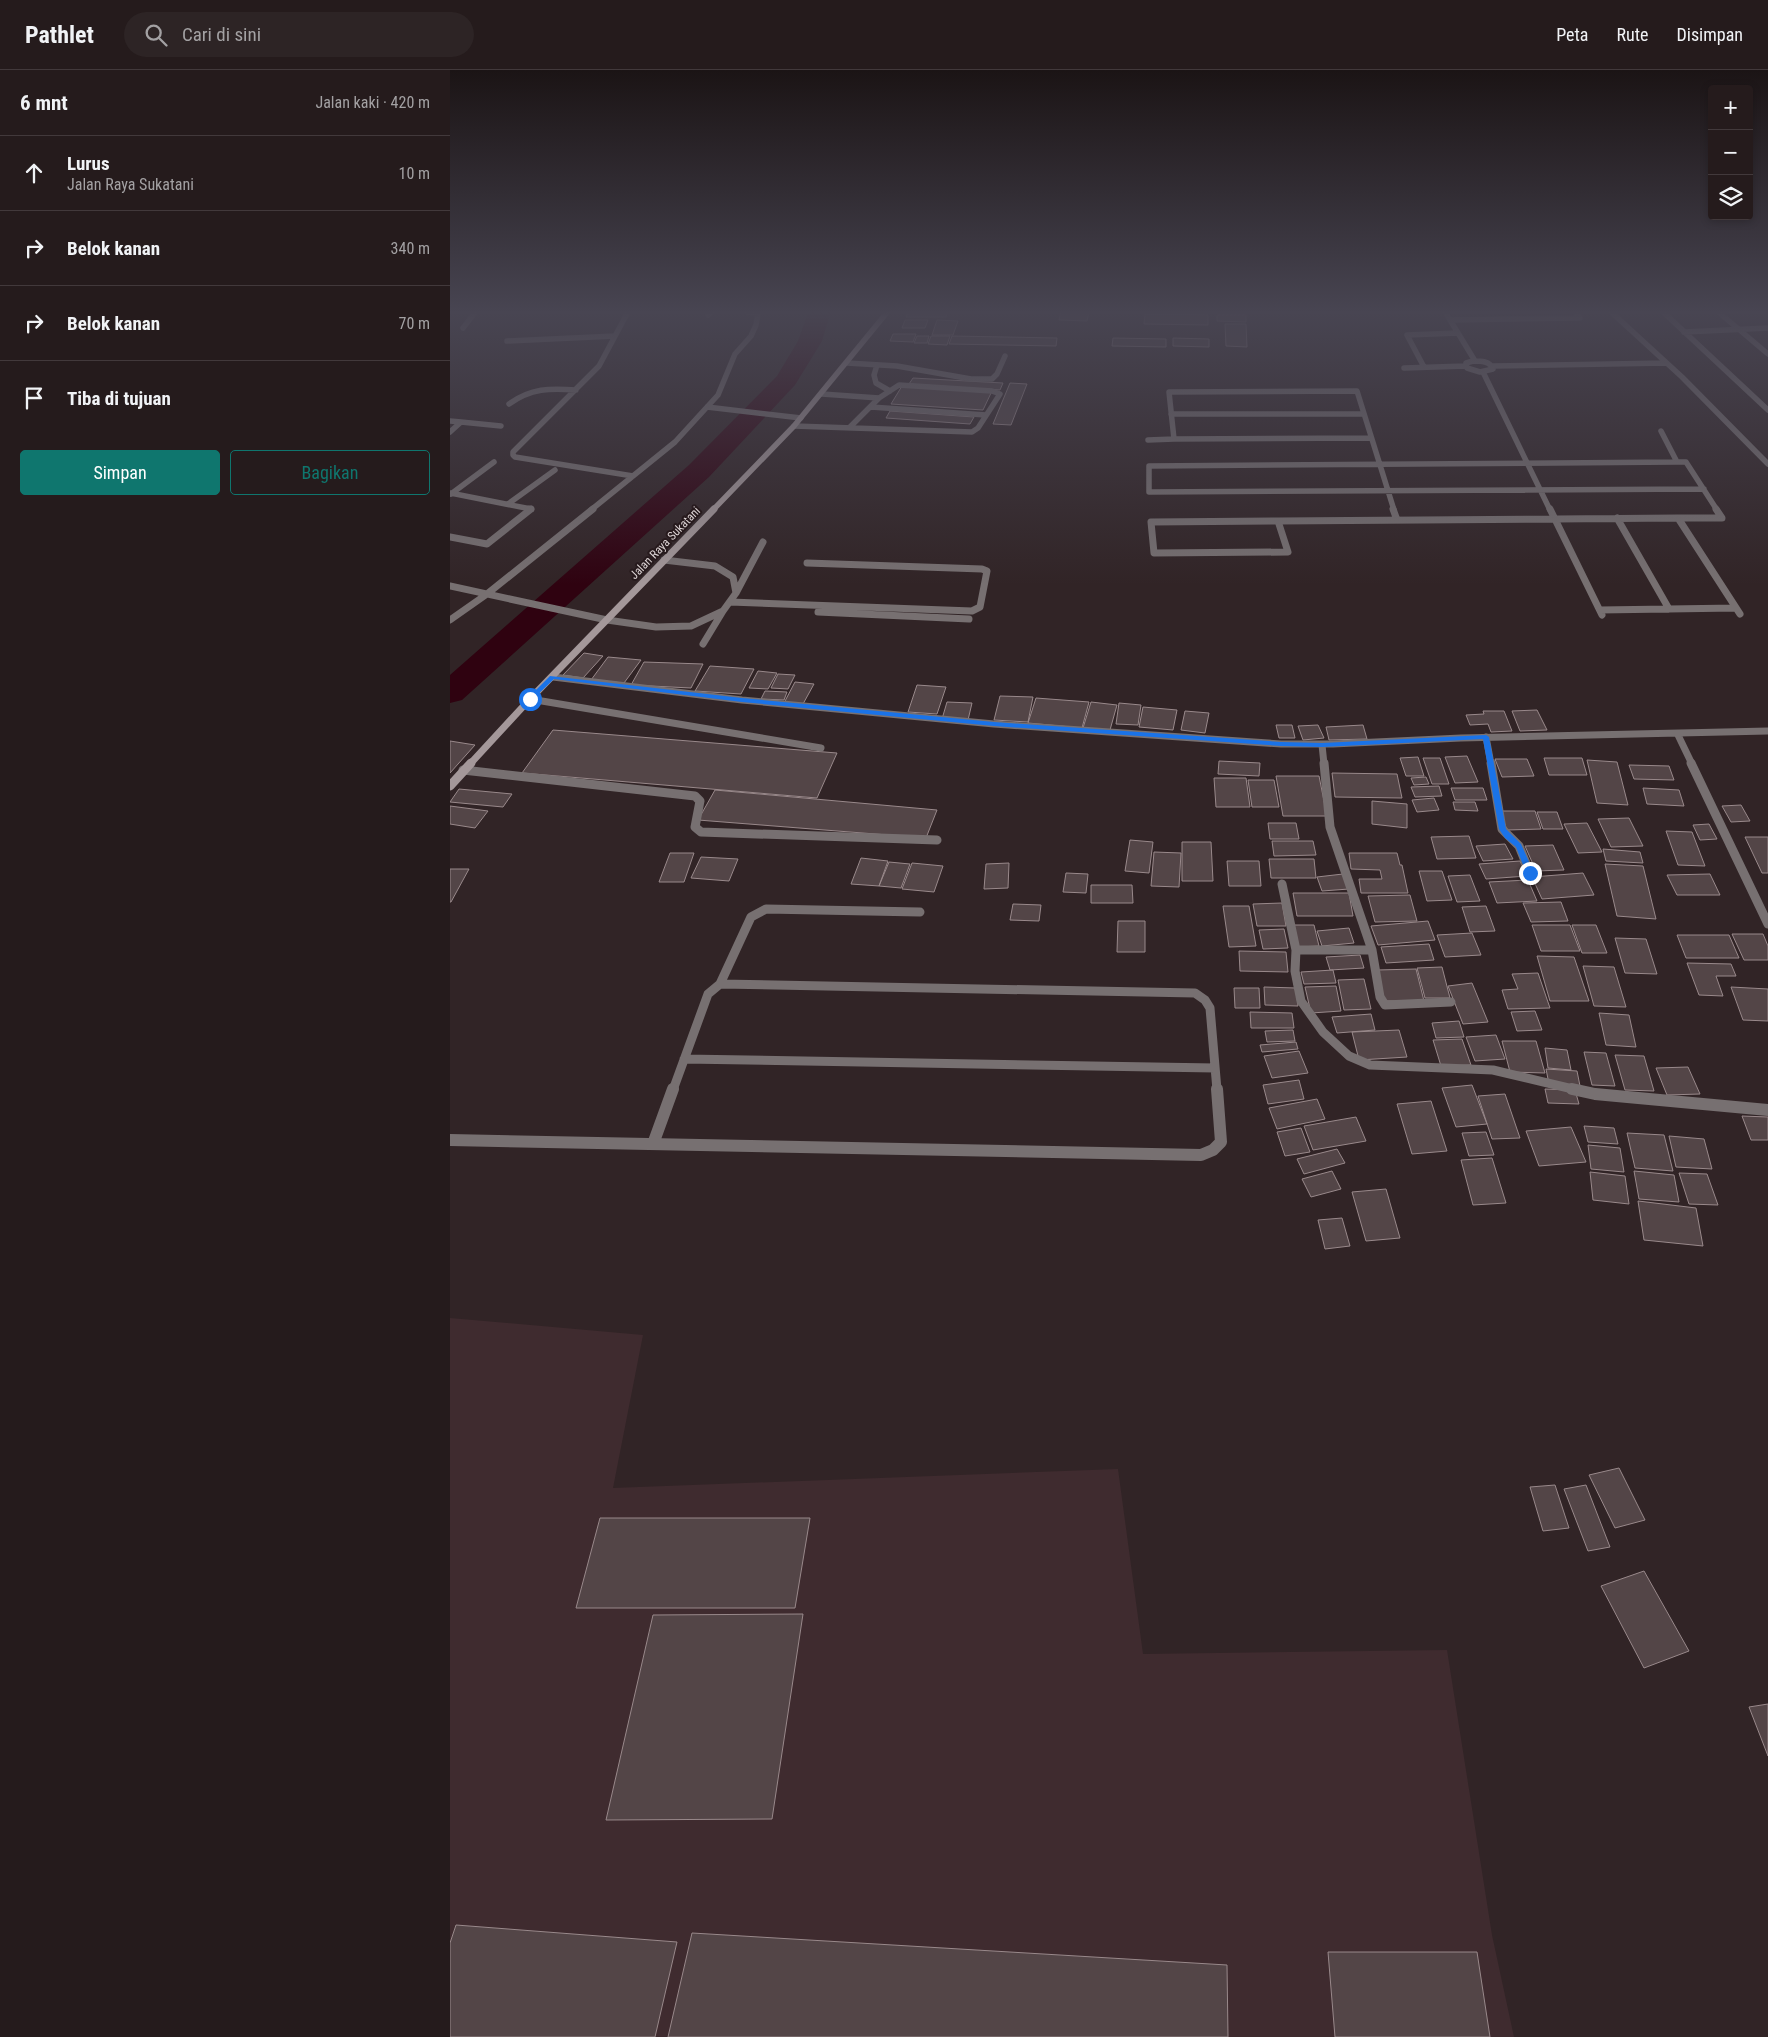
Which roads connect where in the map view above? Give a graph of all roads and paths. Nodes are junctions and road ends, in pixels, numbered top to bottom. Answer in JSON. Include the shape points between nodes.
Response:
{"nodes":[{"id":1,"x":512,"y":402,"type":"edge"},
{"id":2,"x":564,"y":402,"type":"edge"},
{"id":3,"x":712,"y":402,"type":"edge"},
{"id":4,"x":815,"y":402,"type":"edge"},
{"id":5,"x":875,"y":402,"type":"edge"},
{"id":6,"x":995,"y":402,"type":"edge"},
{"id":7,"x":1170,"y":402,"type":"edge"},
{"id":8,"x":1360,"y":402,"type":"edge"},
{"id":9,"x":1498,"y":402,"type":"edge"},
{"id":10,"x":1706,"y":402,"type":"edge"},
{"id":11,"x":509,"y":404,"type":"dead end"},
{"id":12,"x":707,"y":407,"type":"junction"},
{"id":13,"x":870,"y":407,"type":"junction"},
{"id":14,"x":1171,"y":414,"type":"junction"},
{"id":15,"x":1364,"y":414,"type":"junction"},
{"id":16,"x":986,"y":415,"type":"junction"},
{"id":17,"x":801,"y":418,"type":"junction"},
{"id":18,"x":450,"y":421,"type":"edge"},
{"id":19,"x":461,"y":422,"type":"junction"},
{"id":20,"x":501,"y":426,"type":"dead end"},
{"id":21,"x":794,"y":426,"type":"junction"},
{"id":22,"x":850,"y":427,"type":"junction"},
{"id":23,"x":1661,"y":431,"type":"dead end"},
{"id":24,"x":450,"y":432,"type":"edge"},
{"id":25,"x":1371,"y":438,"type":"junction"},
{"id":26,"x":1174,"y":439,"type":"junction"},
{"id":27,"x":1148,"y":440,"type":"dead end"},
{"id":28,"x":494,"y":462,"type":"dead end"},
{"id":29,"x":1677,"y":462,"type":"junction"},
{"id":30,"x":1528,"y":463,"type":"junction"},
{"id":31,"x":1379,"y":464,"type":"junction"},
{"id":32,"x":1768,"y":464,"type":"edge"},
{"id":33,"x":555,"y":470,"type":"dead end"},
{"id":34,"x":633,"y":476,"type":"junction"},
{"id":35,"x":1704,"y":489,"type":"junction"},
{"id":36,"x":1541,"y":490,"type":"junction"},
{"id":37,"x":1390,"y":491,"type":"junction"},
{"id":38,"x":450,"y":493,"type":"edge"},
{"id":39,"x":508,"y":504,"type":"junction"},
{"id":40,"x":1617,"y":518,"type":"junction"},
{"id":41,"x":1678,"y":518,"type":"junction"},
{"id":42,"x":1555,"y":519,"type":"junction"},
{"id":43,"x":1278,"y":520,"type":"junction"},
{"id":44,"x":1397,"y":520,"type":"junction"},
{"id":45,"x":450,"y":537,"type":"edge"},
{"id":46,"x":763,"y":542,"type":"dead end"},
{"id":47,"x":664,"y":560,"type":"junction"},
{"id":48,"x":807,"y":563,"type":"dead end"},
{"id":49,"x":450,"y":586,"type":"edge"},
{"id":50,"x":736,"y":593,"type":"junction"},
{"id":51,"x":487,"y":594,"type":"junction"},
{"id":52,"x":726,"y":607,"type":"junction"},
{"id":53,"x":1669,"y":609,"type":"junction"},
{"id":54,"x":969,"y":619,"type":"dead end"},
{"id":55,"x":450,"y":620,"type":"edge"},
{"id":56,"x":607,"y":620,"type":"junction"},
{"id":57,"x":704,"y":644,"type":"dead end"},
{"id":58,"x":552,"y":677,"type":"junction"},
{"id":59,"x":530,"y":699,"type":"junction"},
{"id":60,"x":1768,"y":731,"type":"edge"},
{"id":61,"x":1678,"y":735,"type":"junction"},
{"id":62,"x":1486,"y":737,"type":"junction"},
{"id":63,"x":1322,"y":745,"type":"junction"},
{"id":64,"x":822,"y":748,"type":"dead end"},
{"id":65,"x":463,"y":770,"type":"junction"},
{"id":66,"x":450,"y":786,"type":"edge"},
{"id":67,"x":936,"y":840,"type":"dead end"},
{"id":68,"x":1530,"y":873,"type":"dead end"},
{"id":69,"x":1282,"y":884,"type":"dead end"},
{"id":70,"x":920,"y":912,"type":"dead end"},
{"id":71,"x":1768,"y":924,"type":"edge"},
{"id":72,"x":1296,"y":950,"type":"junction"},
{"id":73,"x":1372,"y":950,"type":"junction"},
{"id":74,"x":720,"y":984,"type":"junction"},
{"id":75,"x":1451,"y":1002,"type":"dead end"},
{"id":76,"x":684,"y":1059,"type":"junction"},
{"id":77,"x":1215,"y":1068,"type":"junction"},
{"id":78,"x":1768,"y":1110,"type":"edge"},
{"id":79,"x":450,"y":1140,"type":"edge"},
{"id":80,"x":653,"y":1144,"type":"junction"}],
"edges":[{"from":1,"to":11,"type":"street"},
{"from":2,"to":34,"type":"street","via":[[513,455]]},
{"from":3,"to":12,"type":"street"},
{"from":4,"to":17,"type":"main road","name":"Jalan Raya Sukatani"},
{"from":5,"to":13,"type":"street"},
{"from":6,"to":16,"type":"street"},
{"from":7,"to":14,"type":"street"},
{"from":8,"to":15,"type":"street"},
{"from":9,"to":30,"type":"street"},
{"from":10,"to":32,"type":"street"},
{"from":12,"to":17,"type":"street"},
{"from":12,"to":34,"type":"street","via":[[675,442]]},
{"from":13,"to":16,"type":"street"},
{"from":13,"to":22,"type":"street"},
{"from":14,"to":15,"type":"street"},
{"from":14,"to":26,"type":"street"},
{"from":15,"to":25,"type":"street"},
{"from":16,"to":22,"type":"street","via":[[972,432]]},
{"from":17,"to":21,"type":"main road","name":"Jalan Raya Sukatani"},
{"from":18,"to":19,"type":"street"},
{"from":19,"to":20,"type":"street"},
{"from":19,"to":24,"type":"street"},
{"from":21,"to":22,"type":"street"},
{"from":21,"to":47,"type":"main road","name":"Jalan Raya Sukatani"},
{"from":23,"to":29,"type":"street"},
{"from":25,"to":26,"type":"street"},
{"from":25,"to":31,"type":"street"},
{"from":26,"to":27,"type":"street"},
{"from":28,"to":38,"type":"street"},
{"from":29,"to":30,"type":"street"},
{"from":29,"to":35,"type":"street","via":[[1686,462]]},
{"from":30,"to":31,"type":"street"},
{"from":30,"to":36,"type":"street"},
{"from":31,"to":37,"type":"street"},
{"from":31,"to":37,"type":"street","via":[[1149,466],[1149,492]]},
{"from":33,"to":39,"type":"street"},
{"from":34,"to":51,"type":"street"},
{"from":35,"to":36,"type":"street"},
{"from":35,"to":41,"type":"street","via":[[1722,518]]},
{"from":36,"to":37,"type":"street"},
{"from":36,"to":42,"type":"street"},
{"from":37,"to":44,"type":"street"},
{"from":38,"to":39,"type":"street"},
{"from":39,"to":45,"type":"street","via":[[531,509],[487,544]]},
{"from":40,"to":41,"type":"street"},
{"from":40,"to":42,"type":"street"},
{"from":40,"to":53,"type":"street"},
{"from":41,"to":53,"type":"street","via":[[1738,611]]},
{"from":42,"to":44,"type":"street"},
{"from":42,"to":53,"type":"street","via":[[1601,613]]},
{"from":43,"to":43,"type":"street","via":[[1150,522],[1154,553],[1288,552]]},
{"from":43,"to":44,"type":"street"},
{"from":46,"to":50,"type":"street"},
{"from":47,"to":50,"type":"street","via":[[715,566],[733,577]]},
{"from":47,"to":56,"type":"main road","name":"Jalan Raya Sukatani"},
{"from":48,"to":52,"type":"street","via":[[987,571],[980,607],[972,610]]},
{"from":49,"to":51,"type":"street"},
{"from":50,"to":52,"type":"street"},
{"from":51,"to":55,"type":"street"},
{"from":51,"to":56,"type":"street"},
{"from":52,"to":54,"type":"street"},
{"from":52,"to":56,"type":"street","via":[[691,626],[656,627]]},
{"from":52,"to":57,"type":"street"},
{"from":56,"to":58,"type":"main road","name":"Jalan Raya Sukatani"},
{"from":58,"to":59,"type":"main road","name":"Jalan Raya Sukatani"},
{"from":58,"to":63,"type":"street","via":[[742,700],[994,724]]},
{"from":59,"to":64,"type":"street"},
{"from":59,"to":65,"type":"main road","name":"Jalan Raya Sukatani"},
{"from":60,"to":61,"type":"street"},
{"from":61,"to":62,"type":"street"},
{"from":61,"to":71,"type":"street"},
{"from":62,"to":63,"type":"street"},
{"from":62,"to":68,"type":"street","via":[[1502,829],[1519,846]]},
{"from":63,"to":73,"type":"street","via":[[1330,827]]},
{"from":65,"to":66,"type":"main road","name":"Jalan Raya Sukatani"},
{"from":65,"to":67,"type":"street","via":[[695,796],[700,801],[696,827],[701,832]]},
{"from":69,"to":72,"type":"street"},
{"from":70,"to":74,"type":"street","via":[[766,910],[751,917]]},
{"from":72,"to":73,"type":"street"},
{"from":72,"to":78,"type":"street","via":[[1295,970],[1301,1001],[1323,1032],[1360,1062],[1492,1070],[1595,1094]]},
{"from":73,"to":75,"type":"street","via":[[1380,997],[1385,1005]]},
{"from":74,"to":76,"type":"street","via":[[708,994]]},
{"from":74,"to":77,"type":"street","via":[[1195,993],[1210,1008]]},
{"from":76,"to":77,"type":"street"},
{"from":76,"to":80,"type":"street"},
{"from":77,"to":80,"type":"street","via":[[1221,1142],[1201,1155]]},
{"from":79,"to":80,"type":"street"}]}
